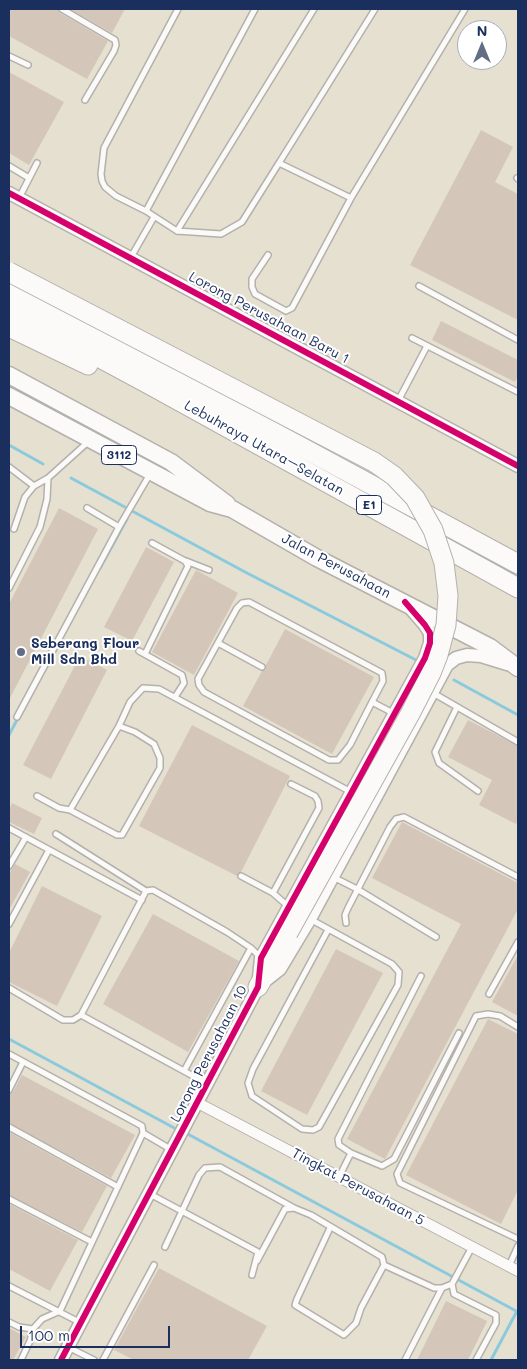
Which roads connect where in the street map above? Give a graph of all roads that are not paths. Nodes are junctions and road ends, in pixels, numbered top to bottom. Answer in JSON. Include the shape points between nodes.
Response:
{"nodes":[{"id":1,"x":62,"y":9,"type":"edge"},
{"id":2,"x":178,"y":9,"type":"edge"},
{"id":3,"x":255,"y":9,"type":"edge"},
{"id":4,"x":314,"y":9,"type":"edge"},
{"id":5,"x":375,"y":9,"type":"edge"},
{"id":6,"x":465,"y":9,"type":"edge"},
{"id":7,"x":9,"y":56,"type":"edge"},
{"id":8,"x":28,"y":66,"type":"dead end"},
{"id":9,"x":85,"y":100,"type":"dead end"},
{"id":10,"x":37,"y":163,"type":"dead end"},
{"id":11,"x":279,"y":164,"type":"junction"},
{"id":12,"x":9,"y":166,"type":"edge"},
{"id":13,"x":30,"y":178,"type":"junction"},
{"id":14,"x":14,"y":195,"type":"edge"},
{"id":15,"x":350,"y":198,"type":"junction"},
{"id":16,"x":146,"y":211,"type":"junction"},
{"id":17,"x":154,"y":217,"type":"junction"},
{"id":18,"x":178,"y":231,"type":"junction"},
{"id":19,"x":268,"y":255,"type":"dead end"},
{"id":20,"x":130,"y":258,"type":"junction"},
{"id":21,"x":9,"y":272,"type":"edge"},
{"id":22,"x":418,"y":286,"type":"dead end"},
{"id":23,"x":9,"y":289,"type":"edge"},
{"id":24,"x":9,"y":309,"type":"edge"},
{"id":25,"x":9,"y":327,"type":"edge"},
{"id":26,"x":412,"y":338,"type":"dead end"},
{"id":27,"x":518,"y":340,"type":"edge"},
{"id":28,"x":427,"y":346,"type":"junction"},
{"id":29,"x":9,"y":374,"type":"edge"},
{"id":30,"x":152,"y":386,"type":"junction"},
{"id":31,"x":518,"y":392,"type":"edge"},
{"id":32,"x":9,"y":396,"type":"edge"},
{"id":33,"x":398,"y":401,"type":"junction"},
{"id":34,"x":86,"y":416,"type":"junction"},
{"id":35,"x":84,"y":436,"type":"junction"},
{"id":36,"x":518,"y":466,"type":"edge"},
{"id":37,"x":9,"y":467,"type":"edge"},
{"id":38,"x":151,"y":472,"type":"junction"},
{"id":39,"x":48,"y":478,"type":"junction"},
{"id":40,"x":34,"y":486,"type":"junction"},
{"id":41,"x":87,"y":508,"type":"dead end"},
{"id":42,"x":232,"y":509,"type":"junction"},
{"id":43,"x":119,"y":527,"type":"junction"},
{"id":44,"x":14,"y":529,"type":"dead end"},
{"id":45,"x":152,"y":544,"type":"dead end"},
{"id":46,"x":185,"y":561,"type":"junction"},
{"id":47,"x":518,"y":564,"type":"edge"},
{"id":48,"x":209,"y":570,"type":"dead end"},
{"id":49,"x":9,"y":588,"type":"edge"},
{"id":50,"x":518,"y":588,"type":"edge"},
{"id":51,"x":405,"y":602,"type":"junction"},
{"id":52,"x":218,"y":643,"type":"junction"},
{"id":53,"x":139,"y":651,"type":"dead end"},
{"id":54,"x":145,"y":654,"type":"junction"},
{"id":55,"x":262,"y":667,"type":"dead end"},
{"id":56,"x":517,"y":667,"type":"edge"},
{"id":57,"x":432,"y":693,"type":"junction"},
{"id":58,"x":175,"y":698,"type":"junction"},
{"id":59,"x":372,"y":702,"type":"junction"},
{"id":60,"x":457,"y":707,"type":"junction"},
{"id":61,"x":396,"y":714,"type":"junction"},
{"id":62,"x":17,"y":717,"type":"dead end"},
{"id":63,"x":119,"y":726,"type":"junction"},
{"id":64,"x":518,"y":742,"type":"edge"},
{"id":65,"x":291,"y":784,"type":"dead end"},
{"id":66,"x":478,"y":791,"type":"dead end"},
{"id":67,"x":352,"y":792,"type":"junction"},
{"id":68,"x":37,"y":796,"type":"dead end"},
{"id":69,"x":70,"y":810,"type":"junction"},
{"id":70,"x":9,"y":828,"type":"edge"},
{"id":71,"x":56,"y":834,"type":"dead end"},
{"id":72,"x":26,"y":837,"type":"junction"},
{"id":73,"x":49,"y":850,"type":"junction"},
{"id":74,"x":9,"y":866,"type":"edge"},
{"id":75,"x":241,"y":876,"type":"dead end"},
{"id":76,"x":333,"y":877,"type":"junction"},
{"id":77,"x":518,"y":877,"type":"edge"},
{"id":78,"x":357,"y":889,"type":"junction"},
{"id":79,"x":146,"y":892,"type":"junction"},
{"id":80,"x":273,"y":893,"type":"junction"},
{"id":81,"x":142,"y":900,"type":"junction"},
{"id":82,"x":289,"y":907,"type":"junction"},
{"id":83,"x":310,"y":919,"type":"junction"},
{"id":84,"x":346,"y":922,"type":"dead end"},
{"id":85,"x":9,"y":924,"type":"edge"},
{"id":86,"x":328,"y":930,"type":"junction"},
{"id":87,"x":436,"y":937,"type":"dead end"},
{"id":88,"x":518,"y":942,"type":"edge"},
{"id":89,"x":251,"y":948,"type":"junction"},
{"id":90,"x":261,"y":958,"type":"junction"},
{"id":91,"x":421,"y":976,"type":"dead end"},
{"id":92,"x":258,"y":987,"type":"junction"},
{"id":93,"x":9,"y":988,"type":"edge"},
{"id":94,"x":489,"y":994,"type":"dead end"},
{"id":95,"x":81,"y":1015,"type":"junction"},
{"id":96,"x":518,"y":1027,"type":"edge"},
{"id":97,"x":459,"y":1033,"type":"dead end"},
{"id":98,"x":9,"y":1054,"type":"edge"},
{"id":99,"x":23,"y":1062,"type":"junction"},
{"id":100,"x":184,"y":1071,"type":"junction"},
{"id":101,"x":207,"y":1084,"type":"junction"},
{"id":102,"x":9,"y":1090,"type":"edge"},
{"id":103,"x":198,"y":1103,"type":"junction"},
{"id":104,"x":9,"y":1127,"type":"edge"},
{"id":105,"x":144,"y":1134,"type":"junction"},
{"id":106,"x":173,"y":1150,"type":"junction"},
{"id":107,"x":351,"y":1153,"type":"junction"},
{"id":108,"x":339,"y":1177,"type":"junction"},
{"id":109,"x":118,"y":1187,"type":"junction"},
{"id":110,"x":150,"y":1194,"type":"junction"},
{"id":111,"x":9,"y":1200,"type":"edge"},
{"id":112,"x":294,"y":1208,"type":"junction"},
{"id":113,"x":182,"y":1211,"type":"junction"},
{"id":114,"x":330,"y":1228,"type":"junction"},
{"id":115,"x":518,"y":1239,"type":"edge"},
{"id":116,"x":92,"y":1242,"type":"junction"},
{"id":117,"x":518,"y":1246,"type":"edge"},
{"id":118,"x":472,"y":1247,"type":"junction"},
{"id":119,"x":165,"y":1248,"type":"dead end"},
{"id":120,"x":257,"y":1261,"type":"junction"},
{"id":121,"x":154,"y":1265,"type":"dead end"},
{"id":122,"x":384,"y":1265,"type":"junction"},
{"id":123,"x":513,"y":1268,"type":"edge"},
{"id":124,"x":252,"y":1275,"type":"dead end"},
{"id":125,"x":453,"y":1282,"type":"junction"},
{"id":126,"x":9,"y":1286,"type":"edge"},
{"id":127,"x":442,"y":1288,"type":"junction"},
{"id":128,"x":60,"y":1311,"type":"junction"},
{"id":129,"x":9,"y":1322,"type":"edge"},
{"id":130,"x":81,"y":1323,"type":"junction"},
{"id":131,"x":33,"y":1329,"type":"junction"},
{"id":132,"x":68,"y":1347,"type":"junction"},
{"id":133,"x":21,"y":1360,"type":"edge"},
{"id":134,"x":61,"y":1360,"type":"edge"},
{"id":135,"x":94,"y":1360,"type":"edge"},
{"id":136,"x":103,"y":1360,"type":"edge"},
{"id":137,"x":405,"y":1360,"type":"edge"},
{"id":138,"x":476,"y":1360,"type":"edge"}],
"edges":[{"from":1,"to":9,"type":"lane","via":[[115,40],[114,51]]},
{"from":2,"to":16,"type":"lane","via":[[104,148],[101,162],[105,187]]},
{"from":3,"to":16,"type":"lane"},
{"from":4,"to":18,"type":"lane"},
{"from":5,"to":11,"type":"lane"},
{"from":6,"to":15,"type":"lane"},
{"from":7,"to":8,"type":"lane"},
{"from":10,"to":13,"type":"lane"},
{"from":11,"to":15,"type":"lane"},
{"from":11,"to":18,"type":"lane","via":[[242,222],[222,234]]},
{"from":12,"to":13,"type":"lane"},
{"from":13,"to":14,"type":"lane"},
{"from":14,"to":20,"type":"street","name":"Lorong Perusahaan Baru 1"},
{"from":15,"to":19,"type":"lane","via":[[292,308],[286,311],[255,294],[252,287],[252,280]]},
{"from":16,"to":17,"type":"lane"},
{"from":17,"to":18,"type":"lane"},
{"from":17,"to":20,"type":"lane"},
{"from":20,"to":33,"type":"street","name":"Lorong Perusahaan Baru 1"},
{"from":21,"to":92,"type":"highway","bridge":true,"via":[[374,462],[394,476],[415,498],[434,530],[444,563],[448,596],[446,625],[438,655],[410,714]]},
{"from":22,"to":27,"type":"lane"},
{"from":23,"to":47,"type":"highway","name":"Lebuhraya Utara–Selatan","number":"E1"},
{"from":24,"to":30,"type":"highway","name":"Lebuhraya Utara–Selatan","number":"E1"},
{"from":25,"to":30,"type":"highway","via":[[124,382]]},
{"from":26,"to":28,"type":"lane"},
{"from":28,"to":31,"type":"lane"},
{"from":28,"to":33,"type":"lane"},
{"from":29,"to":34,"type":"main road","name":"Jalan Perusahaan","number":"3112"},
{"from":30,"to":50,"type":"highway","name":"Lebuhraya Utara–Selatan","number":"E1"},
{"from":32,"to":35,"type":"main road","name":"Jalan Perusahaan","number":"3112"},
{"from":33,"to":36,"type":"street","name":"Lorong Perusahaan Baru 1"},
{"from":34,"to":35,"type":"main road"},
{"from":34,"to":42,"type":"main road","name":"Jalan Perusahaan","number":"3112","via":[[171,462]]},
{"from":35,"to":38,"type":"main road","name":"Jalan Perusahaan","number":"3112"},
{"from":35,"to":39,"type":"lane"},
{"from":37,"to":40,"type":"lane"},
{"from":38,"to":42,"type":"main road","name":"Jalan Perusahaan","number":"3112","via":[[210,503]]},
{"from":38,"to":43,"type":"lane"},
{"from":39,"to":40,"type":"lane"},
{"from":39,"to":49,"type":"lane","via":[[40,527]]},
{"from":40,"to":44,"type":"lane","via":[[25,497]]},
{"from":41,"to":43,"type":"lane"},
{"from":42,"to":51,"type":"main road","name":"Jalan Perusahaan","number":"3112","via":[[317,558]]},
{"from":43,"to":62,"type":"lane"},
{"from":45,"to":46,"type":"lane"},
{"from":46,"to":48,"type":"lane"},
{"from":46,"to":54,"type":"lane","via":[[188,566]]},
{"from":51,"to":56,"type":"main road","name":"Jalan Perusahaan","number":"3112","via":[[490,647]]},
{"from":51,"to":61,"type":"street","name":"Lorong Perusahaan 10","via":[[430,633],[430,643]]},
{"from":52,"to":55,"type":"lane"},
{"from":52,"to":59,"type":"lane","via":[[239,605],[249,602],[382,673],[383,681]]},
{"from":52,"to":59,"type":"lane","via":[[198,679],[204,692],[329,760],[338,760],[350,745]]},
{"from":53,"to":54,"type":"lane"},
{"from":54,"to":58,"type":"lane","via":[[182,675],[184,683]]},
{"from":56,"to":57,"type":"street","name":"Lorong Perusahaan 10","via":[[481,656],[460,655],[447,665]]},
{"from":57,"to":60,"type":"lane"},
{"from":57,"to":76,"type":"street","name":"Lorong Perusahaan 10"},
{"from":58,"to":63,"type":"lane","via":[[159,689],[143,688],[130,702]]},
{"from":58,"to":67,"type":"lane"},
{"from":59,"to":61,"type":"lane"},
{"from":60,"to":64,"type":"lane"},
{"from":60,"to":66,"type":"lane","via":[[436,752],[439,763]]},
{"from":61,"to":67,"type":"street","name":"Lorong Perusahaan 10"},
{"from":63,"to":69,"type":"lane"},
{"from":63,"to":69,"type":"lane","via":[[154,744],[160,758],[160,768],[122,835]]},
{"from":65,"to":80,"type":"lane","via":[[315,796],[319,808]]},
{"from":67,"to":82,"type":"street","name":"Lorong Perusahaan 10"},
{"from":68,"to":69,"type":"lane"},
{"from":70,"to":72,"type":"lane"},
{"from":71,"to":79,"type":"lane"},
{"from":72,"to":73,"type":"lane"},
{"from":72,"to":74,"type":"lane"},
{"from":73,"to":81,"type":"lane"},
{"from":73,"to":85,"type":"lane"},
{"from":75,"to":80,"type":"lane"},
{"from":76,"to":78,"type":"lane"},
{"from":76,"to":83,"type":"street","name":"Lorong Perusahaan 10"},
{"from":77,"to":78,"type":"lane","via":[[404,817],[396,819],[390,827]]},
{"from":78,"to":84,"type":"lane","via":[[345,915]]},
{"from":78,"to":87,"type":"lane"},
{"from":79,"to":81,"type":"lane"},
{"from":79,"to":89,"type":"lane","via":[[153,890]]},
{"from":80,"to":82,"type":"lane"},
{"from":81,"to":95,"type":"lane"},
{"from":82,"to":90,"type":"street","name":"Lorong Perusahaan 10"},
{"from":83,"to":86,"type":"lane"},
{"from":83,"to":92,"type":"street","name":"Lorong Perusahaan 10","via":[[280,969]]},
{"from":86,"to":86,"type":"lane","via":[[392,964],[399,972],[398,985],[320,1127],[302,1130],[252,1096],[248,1083]]},
{"from":88,"to":94,"type":"lane"},
{"from":89,"to":90,"type":"lane"},
{"from":89,"to":100,"type":"lane"},
{"from":90,"to":92,"type":"street","name":"Lorong Perusahaan 10"},
{"from":91,"to":107,"type":"lane","via":[[338,1139],[339,1145]]},
{"from":92,"to":101,"type":"street","name":"Lorong Perusahaan 10"},
{"from":93,"to":95,"type":"lane","via":[[62,1020],[73,1020]]},
{"from":95,"to":100,"type":"lane"},
{"from":96,"to":115,"type":"lane","via":[[500,1016],[476,1016],[397,1174],[400,1183]]},
{"from":97,"to":107,"type":"lane","via":[[394,1159],[382,1166]]},
{"from":98,"to":99,"type":"lane"},
{"from":99,"to":102,"type":"lane"},
{"from":99,"to":105,"type":"lane","via":[[142,1126]]},
{"from":100,"to":101,"type":"lane"},
{"from":101,"to":103,"type":"street","name":"Lorong Perusahaan 10"},
{"from":103,"to":106,"type":"street","name":"Lorong Perusahaan 10"},
{"from":103,"to":108,"type":"street","name":"Tingkat Perusahaan 5"},
{"from":104,"to":109,"type":"lane"},
{"from":105,"to":106,"type":"lane"},
{"from":105,"to":109,"type":"lane"},
{"from":106,"to":110,"type":"street","name":"Lorong Perusahaan 10"},
{"from":107,"to":108,"type":"lane"},
{"from":108,"to":118,"type":"street","name":"Tingkat Perusahaan 5"},
{"from":109,"to":116,"type":"lane"},
{"from":110,"to":113,"type":"lane"},
{"from":110,"to":130,"type":"street","name":"Lorong Perusahaan 10"},
{"from":111,"to":116,"type":"lane"},
{"from":112,"to":113,"type":"lane","via":[[220,1166],[205,1168]]},
{"from":112,"to":114,"type":"lane"},
{"from":112,"to":120,"type":"lane","via":[[285,1209]]},
{"from":113,"to":119,"type":"lane"},
{"from":113,"to":120,"type":"lane","via":[[258,1252]]},
{"from":114,"to":122,"type":"lane","via":[[382,1257]]},
{"from":114,"to":122,"type":"lane","via":[[295,1305],[344,1334],[356,1323]]},
{"from":116,"to":128,"type":"lane"},
{"from":117,"to":123,"type":"lane"},
{"from":118,"to":123,"type":"street","name":"Tingkat Perusahaan 5"},
{"from":118,"to":125,"type":"lane"},
{"from":120,"to":124,"type":"lane"},
{"from":121,"to":136,"type":"lane"},
{"from":122,"to":127,"type":"lane","via":[[434,1288]]},
{"from":125,"to":127,"type":"lane"},
{"from":125,"to":138,"type":"lane","via":[[454,1294],[496,1315],[496,1324]]},
{"from":126,"to":128,"type":"lane"},
{"from":127,"to":137,"type":"lane"},
{"from":128,"to":130,"type":"lane"},
{"from":128,"to":131,"type":"lane","via":[[42,1319]]},
{"from":129,"to":131,"type":"lane"},
{"from":130,"to":132,"type":"street","name":"Lorong Perusahaan 10"},
{"from":131,"to":133,"type":"lane"},
{"from":132,"to":134,"type":"street","name":"Lorong Perusahaan 10"},
{"from":132,"to":135,"type":"lane"}]}
